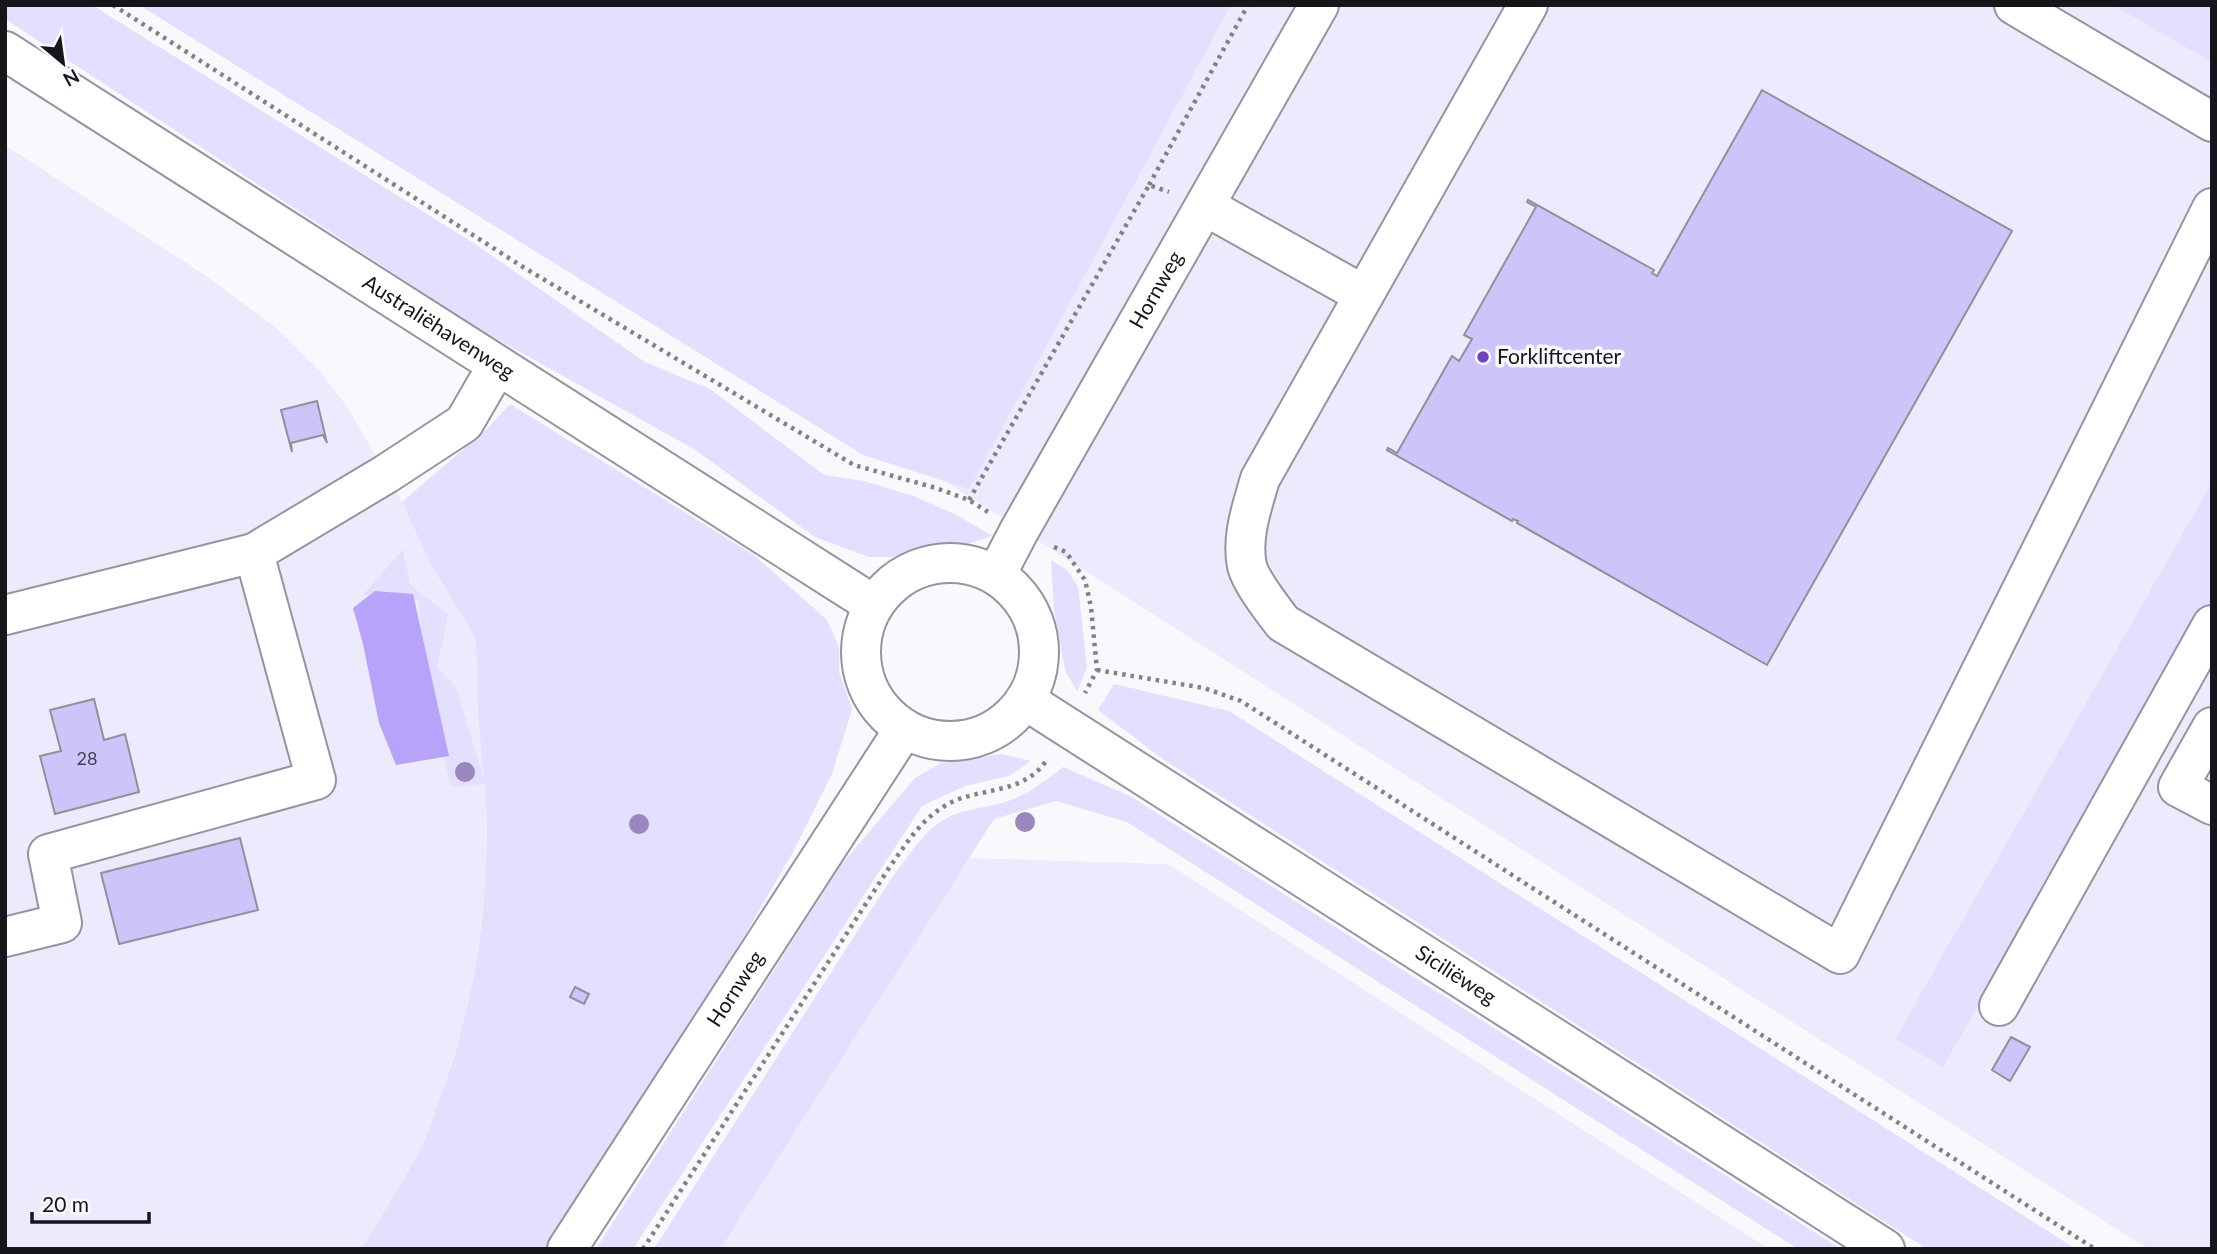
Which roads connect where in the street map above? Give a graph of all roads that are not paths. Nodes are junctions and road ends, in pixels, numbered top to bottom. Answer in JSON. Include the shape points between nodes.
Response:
{"nodes":[{"id":1,"x":1318,"y":5,"type":"edge"},
{"id":2,"x":1528,"y":5,"type":"edge"},
{"id":3,"x":2014,"y":5,"type":"edge"},
{"id":4,"x":5,"y":51,"type":"edge"},
{"id":5,"x":2212,"y":122,"type":"edge"},
{"id":6,"x":1205,"y":205,"type":"junction"},
{"id":7,"x":2212,"y":208,"type":"edge"},
{"id":8,"x":1364,"y":295,"type":"junction"},
{"id":9,"x":498,"y":366,"type":"junction"},
{"id":10,"x":254,"y":553,"type":"junction"},
{"id":11,"x":996,"y":575,"type":"junction"},
{"id":12,"x":874,"y":605,"type":"junction"},
{"id":13,"x":5,"y":615,"type":"edge"},
{"id":14,"x":2212,"y":625,"type":"edge"},
{"id":15,"x":1025,"y":700,"type":"junction"},
{"id":16,"x":2212,"y":727,"type":"edge"},
{"id":17,"x":904,"y":729,"type":"junction"},
{"id":18,"x":2212,"y":805,"type":"edge"},
{"id":19,"x":5,"y":937,"type":"edge"},
{"id":20,"x":1999,"y":1006,"type":"dead end"},
{"id":21,"x":567,"y":1249,"type":"edge"},
{"id":22,"x":1885,"y":1249,"type":"edge"}],
"edges":[{"from":1,"to":6,"type":"street","name":"Hornweg"},
{"from":2,"to":8,"type":"street"},
{"from":3,"to":5,"type":"street"},
{"from":4,"to":9,"type":"street","name":"Australiëhavenweg"},
{"from":6,"to":8,"type":"street"},
{"from":6,"to":11,"type":"street","name":"Hornweg"},
{"from":7,"to":8,"type":"street","via":[[1840,954],[1283,623],[1269,605],[1247,568],[1245,530],[1260,479]]},
{"from":9,"to":10,"type":"street","via":[[464,423]]},
{"from":9,"to":12,"type":"street","name":"Australiëhavenweg"},
{"from":10,"to":13,"type":"street"},
{"from":10,"to":19,"type":"street","via":[[316,780],[48,854],[62,923]]},
{"from":11,"to":12,"type":"street","via":[[970,564],[942,563],[915,569],[892,584]]},
{"from":11,"to":15,"type":"street","via":[[1018,593],[1033,618],[1040,645],[1037,674]]},
{"from":12,"to":17,"type":"street","via":[[863,631],[861,660],[868,687],[883,710]]},
{"from":14,"to":20,"type":"street"},
{"from":15,"to":17,"type":"street","via":[[1007,720],[984,734],[957,741],[930,739]]},
{"from":15,"to":22,"type":"street","name":"Siciliëweg"},
{"from":16,"to":18,"type":"street","via":[[2178,787]]},
{"from":17,"to":21,"type":"street","name":"Hornweg"}]}
